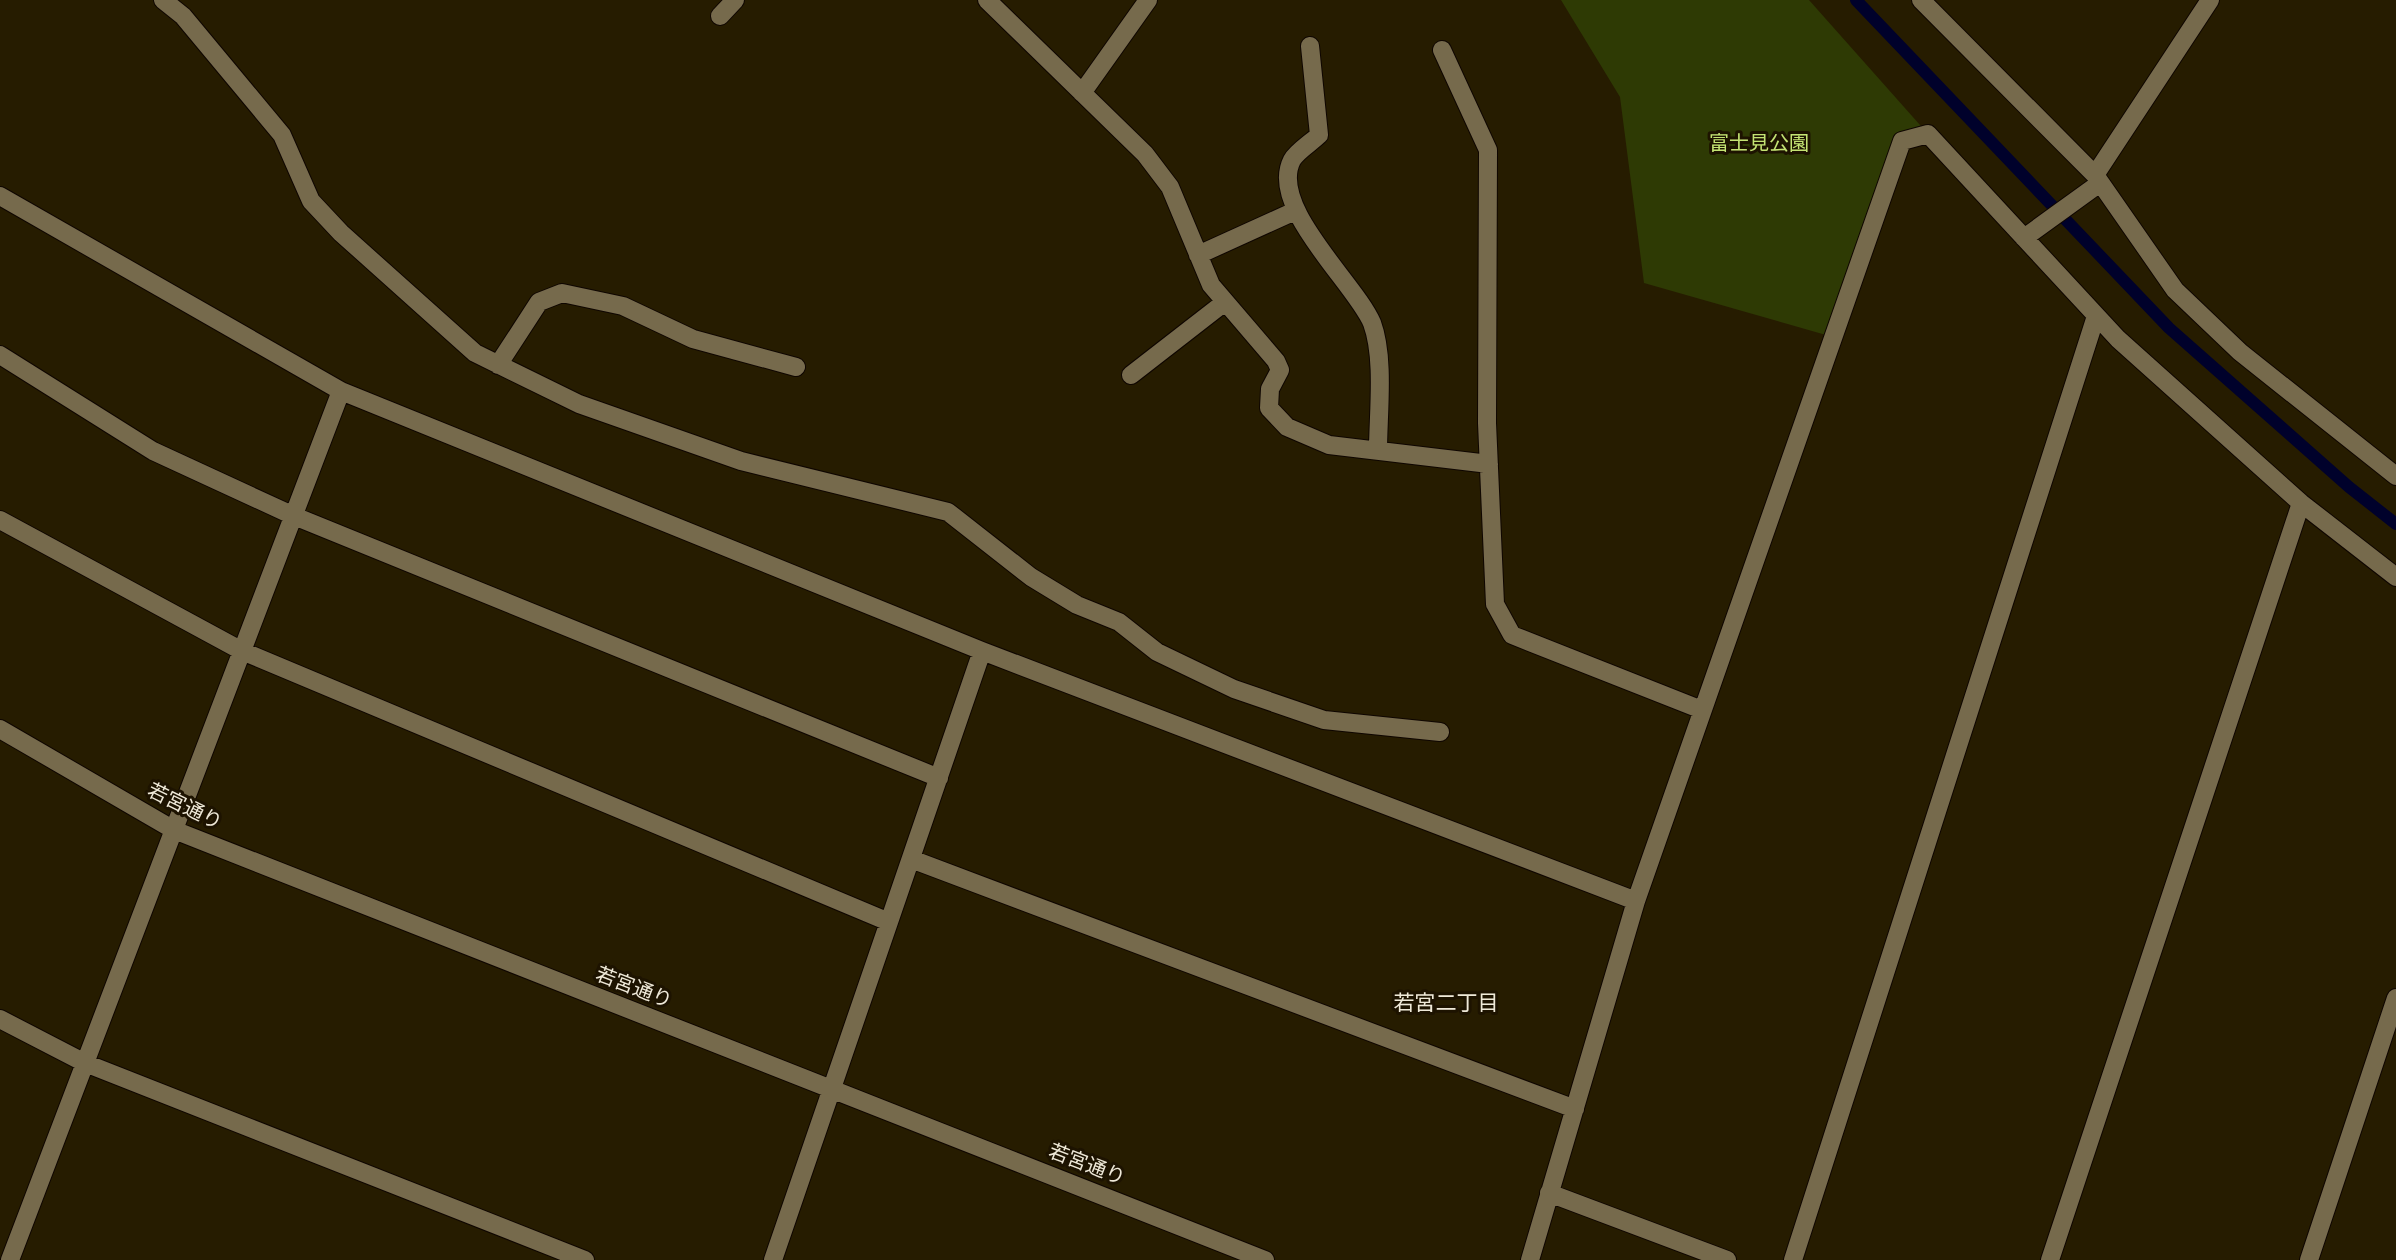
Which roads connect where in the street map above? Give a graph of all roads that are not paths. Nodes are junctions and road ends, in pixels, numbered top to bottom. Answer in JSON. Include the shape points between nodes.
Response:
{"nodes":[{"id":1,"x":163,"y":0,"type":"edge"},
{"id":2,"x":735,"y":0,"type":"edge"},
{"id":3,"x":987,"y":0,"type":"edge"},
{"id":4,"x":1148,"y":0,"type":"edge"},
{"id":5,"x":1921,"y":0,"type":"edge"},
{"id":6,"x":2210,"y":0,"type":"edge"},
{"id":7,"x":720,"y":16,"type":"dead end"},
{"id":8,"x":1310,"y":46,"type":"dead end"},
{"id":9,"x":1442,"y":50,"type":"dead end"},
{"id":10,"x":1082,"y":93,"type":"junction"},
{"id":11,"x":2098,"y":179,"type":"junction"},
{"id":12,"x":0,"y":196,"type":"edge"},
{"id":13,"x":1295,"y":211,"type":"junction"},
{"id":14,"x":2024,"y":238,"type":"junction"},
{"id":15,"x":1198,"y":255,"type":"junction"},
{"id":16,"x":1225,"y":302,"type":"junction"},
{"id":17,"x":2096,"y":316,"type":"junction"},
{"id":18,"x":0,"y":355,"type":"edge"},
{"id":19,"x":498,"y":364,"type":"junction"},
{"id":20,"x":796,"y":367,"type":"dead end"},
{"id":21,"x":1131,"y":375,"type":"dead end"},
{"id":22,"x":341,"y":391,"type":"junction"},
{"id":23,"x":1377,"y":451,"type":"junction"},
{"id":24,"x":1489,"y":464,"type":"junction"},
{"id":25,"x":2396,"y":476,"type":"edge"},
{"id":26,"x":2301,"y":503,"type":"junction"},
{"id":27,"x":294,"y":516,"type":"junction"},
{"id":28,"x":0,"y":520,"type":"edge"},
{"id":29,"x":2396,"y":576,"type":"edge"},
{"id":30,"x":242,"y":651,"type":"junction"},
{"id":31,"x":982,"y":651,"type":"junction"},
{"id":32,"x":1702,"y":710,"type":"junction"},
{"id":33,"x":0,"y":729,"type":"edge"},
{"id":34,"x":1440,"y":732,"type":"dead end"},
{"id":35,"x":939,"y":778,"type":"junction"},
{"id":36,"x":174,"y":830,"type":"junction"},
{"id":37,"x":910,"y":859,"type":"junction"},
{"id":38,"x":1636,"y":901,"type":"junction"},
{"id":39,"x":889,"y":922,"type":"junction"},
{"id":40,"x":2396,"y":998,"type":"edge"},
{"id":41,"x":0,"y":1019,"type":"edge"},
{"id":42,"x":86,"y":1063,"type":"junction"},
{"id":43,"x":832,"y":1089,"type":"junction"},
{"id":44,"x":1575,"y":1109,"type":"junction"},
{"id":45,"x":1549,"y":1193,"type":"junction"},
{"id":46,"x":10,"y":1260,"type":"edge"},
{"id":47,"x":585,"y":1260,"type":"edge"},
{"id":48,"x":773,"y":1260,"type":"edge"},
{"id":49,"x":1265,"y":1260,"type":"edge"},
{"id":50,"x":1530,"y":1260,"type":"edge"},
{"id":51,"x":1727,"y":1260,"type":"edge"},
{"id":52,"x":1793,"y":1260,"type":"edge"},
{"id":53,"x":2050,"y":1260,"type":"edge"},
{"id":54,"x":2309,"y":1260,"type":"edge"}],
"edges":[{"from":1,"to":19,"type":"street","via":[[183,16],[282,135],[311,201],[475,353]]},
{"from":2,"to":7,"type":"street"},
{"from":3,"to":10,"type":"street"},
{"from":4,"to":10,"type":"street"},
{"from":5,"to":11,"type":"street"},
{"from":6,"to":11,"type":"street"},
{"from":8,"to":13,"type":"street","via":[[1319,135],[1292,160],[1288,183]]},
{"from":9,"to":24,"type":"street","via":[[1488,150]]},
{"from":10,"to":15,"type":"street","via":[[1145,154],[1170,187]]},
{"from":11,"to":14,"type":"street"},
{"from":11,"to":25,"type":"street","via":[[2175,290],[2240,352]]},
{"from":12,"to":22,"type":"street"},
{"from":13,"to":15,"type":"street"},
{"from":13,"to":23,"type":"street","via":[[1371,323],[1378,350]]},
{"from":14,"to":17,"type":"street"},
{"from":14,"to":32,"type":"street","via":[[1928,134],[1902,141]]},
{"from":15,"to":16,"type":"street","via":[[1211,285]]},
{"from":16,"to":21,"type":"street"},
{"from":16,"to":23,"type":"street","via":[[1276,361],[1280,370],[1270,389],[1269,408],[1287,427],[1329,445]]},
{"from":17,"to":26,"type":"street"},
{"from":17,"to":52,"type":"street"},
{"from":18,"to":27,"type":"street","via":[[153,451]]},
{"from":19,"to":20,"type":"street","via":[[539,302],[562,293],[623,306],[693,339]]},
{"from":19,"to":34,"type":"street","via":[[579,404],[741,461],[948,512],[1030,577],[1077,605],[1119,622],[1157,652],[1234,689],[1324,720]]},
{"from":22,"to":27,"type":"street"},
{"from":22,"to":31,"type":"street"},
{"from":23,"to":24,"type":"street"},
{"from":24,"to":32,"type":"street","via":[[1495,604],[1512,635]]},
{"from":26,"to":29,"type":"street"},
{"from":26,"to":53,"type":"street"},
{"from":27,"to":30,"type":"street"},
{"from":27,"to":35,"type":"street"},
{"from":28,"to":30,"type":"street"},
{"from":30,"to":36,"type":"street"},
{"from":30,"to":39,"type":"street"},
{"from":31,"to":35,"type":"street"},
{"from":31,"to":38,"type":"street"},
{"from":32,"to":38,"type":"street"},
{"from":33,"to":36,"type":"street","name":"若宮通り"},
{"from":35,"to":37,"type":"street"},
{"from":36,"to":42,"type":"street"},
{"from":36,"to":43,"type":"street","name":"若宮通り"},
{"from":37,"to":39,"type":"street"},
{"from":37,"to":44,"type":"street"},
{"from":38,"to":44,"type":"street"},
{"from":39,"to":43,"type":"street"},
{"from":40,"to":54,"type":"street"},
{"from":41,"to":42,"type":"street"},
{"from":42,"to":46,"type":"street"},
{"from":42,"to":47,"type":"street"},
{"from":43,"to":48,"type":"street"},
{"from":43,"to":49,"type":"street","name":"若宮通り"},
{"from":44,"to":45,"type":"street"},
{"from":45,"to":50,"type":"street"},
{"from":45,"to":51,"type":"street"}]}
